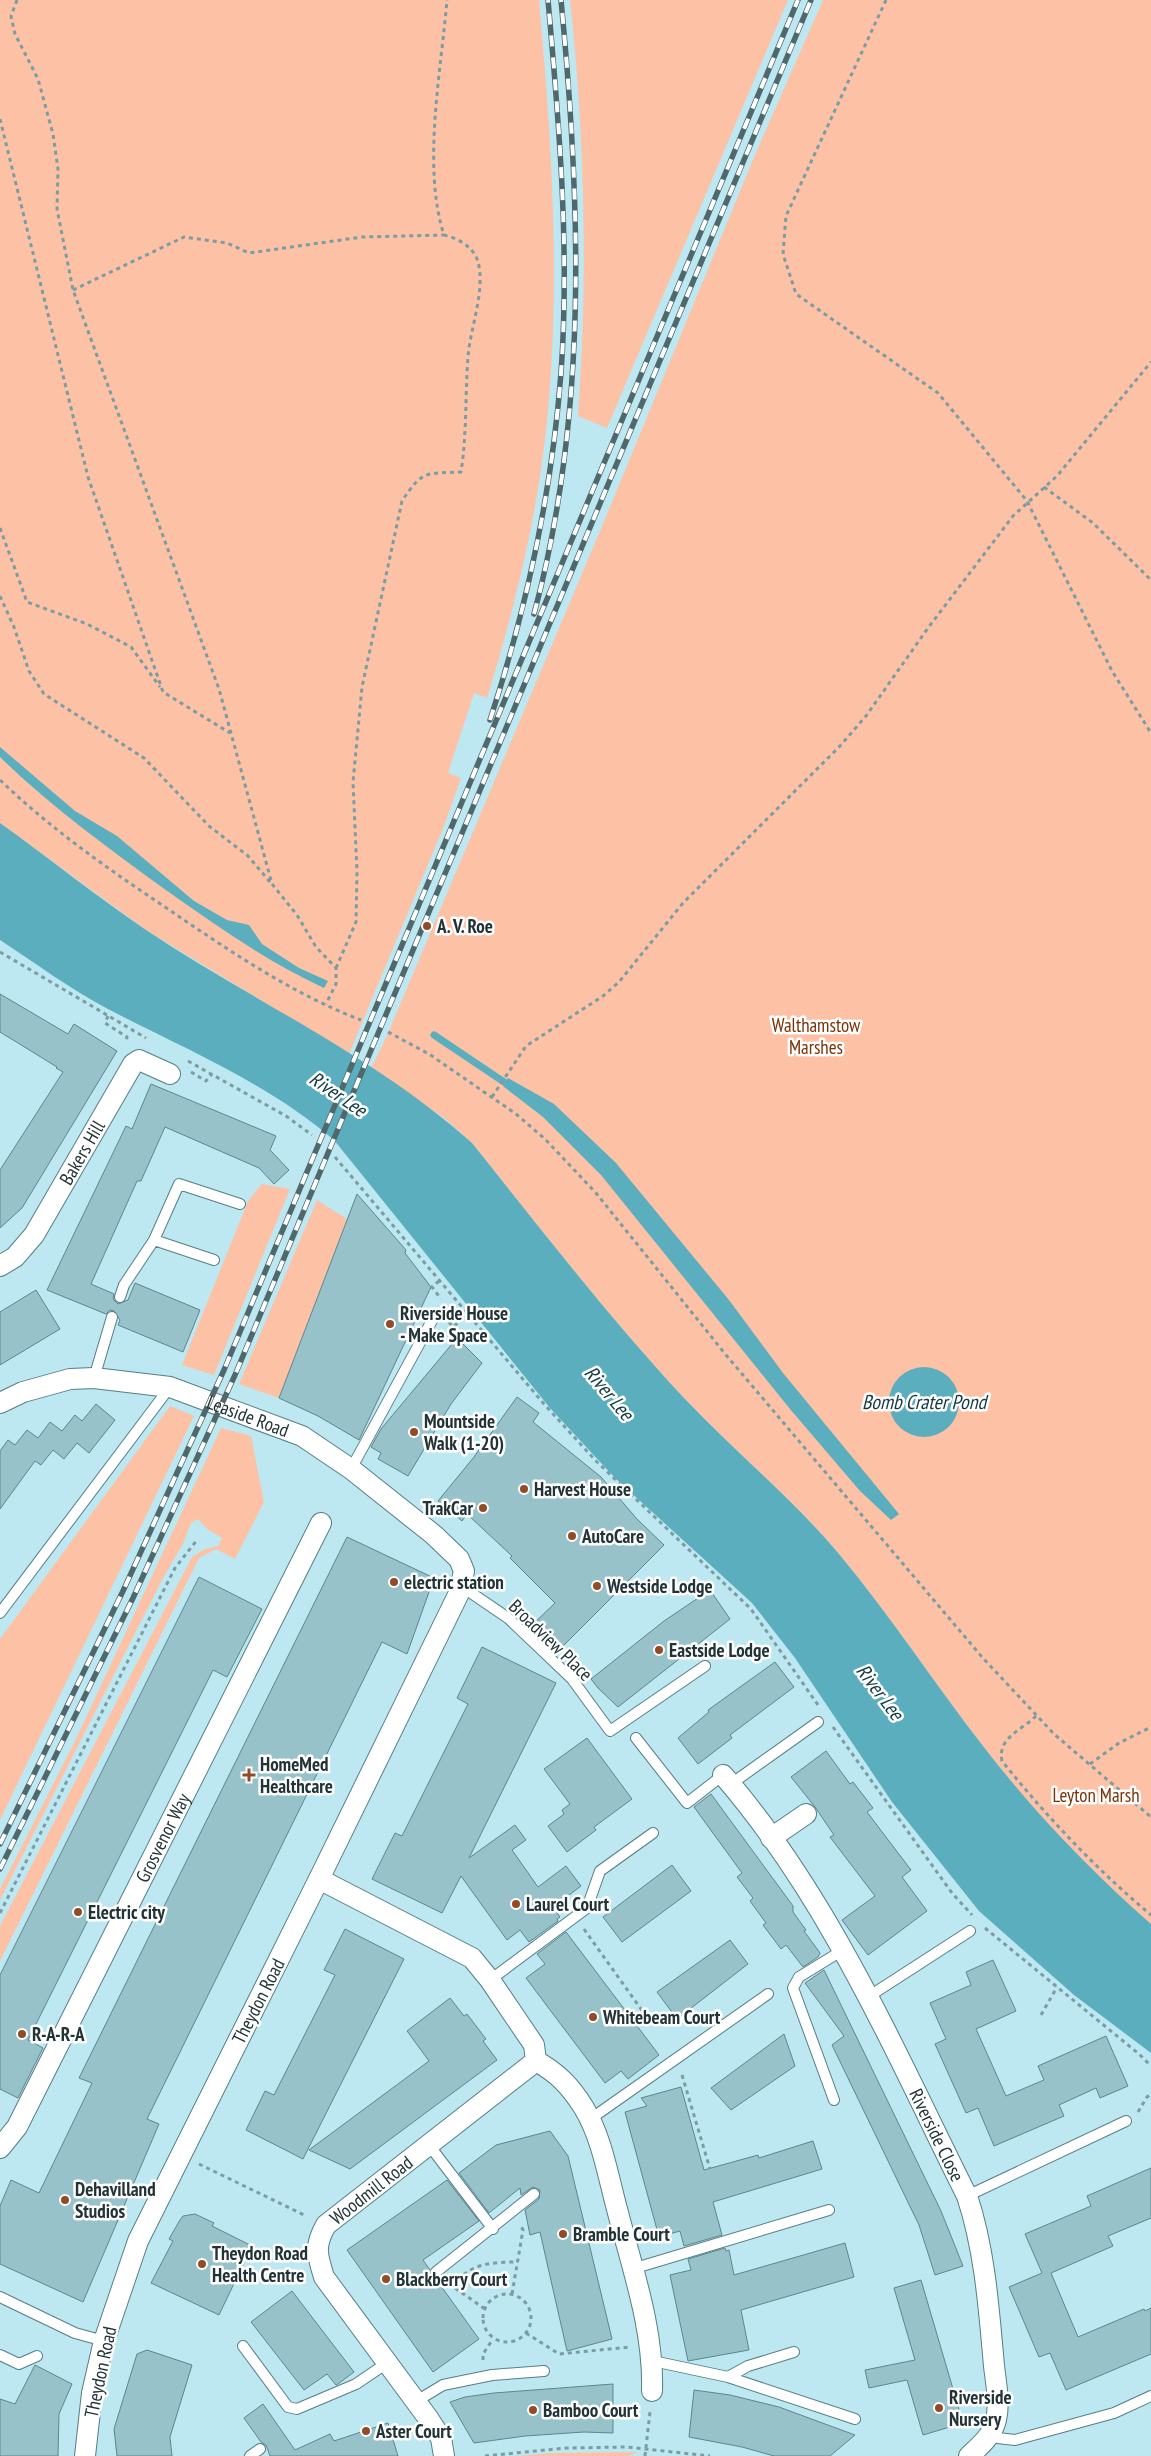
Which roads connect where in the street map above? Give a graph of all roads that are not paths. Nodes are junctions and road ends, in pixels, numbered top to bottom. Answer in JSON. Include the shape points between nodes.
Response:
{"nodes":[{"id":1,"x":170,"y":1074,"type":"dead end"},
{"id":2,"x":240,"y":1204,"type":"dead end"},
{"id":3,"x":154,"y":1240,"type":"junction"},
{"id":4,"x":214,"y":1260,"type":"dead end"},
{"id":5,"x":0,"y":1266,"type":"edge"},
{"id":6,"x":120,"y":1297,"type":"dead end"},
{"id":7,"x":435,"y":1315,"type":"dead end"},
{"id":8,"x":112,"y":1316,"type":"dead end"},
{"id":9,"x":94,"y":1378,"type":"junction"},
{"id":10,"x":170,"y":1387,"type":"junction"},
{"id":11,"x":0,"y":1404,"type":"edge"},
{"id":12,"x":352,"y":1469,"type":"junction"},
{"id":13,"x":321,"y":1523,"type":"dead end"},
{"id":14,"x":459,"y":1559,"type":"joint"},
{"id":15,"x":461,"y":1586,"type":"junction"},
{"id":16,"x":0,"y":1613,"type":"edge"},
{"id":17,"x":705,"y":1666,"type":"dead end"},
{"id":18,"x":818,"y":1722,"type":"dead end"},
{"id":19,"x":636,"y":1738,"type":"dead end"},
{"id":20,"x":727,"y":1780,"type":"junction"},
{"id":21,"x":806,"y":1814,"type":"dead end"},
{"id":22,"x":653,"y":1833,"type":"dead end"},
{"id":23,"x":771,"y":1838,"type":"junction"},
{"id":24,"x":320,"y":1879,"type":"junction"},
{"id":25,"x":970,"y":1931,"type":"dead end"},
{"id":26,"x":843,"y":1950,"type":"junction"},
{"id":27,"x":490,"y":1980,"type":"junction"},
{"id":28,"x":768,"y":1994,"type":"dead end"},
{"id":29,"x":868,"y":1997,"type":"junction"},
{"id":30,"x":536,"y":2061,"type":"junction"},
{"id":31,"x":834,"y":2100,"type":"dead end"},
{"id":32,"x":589,"y":2120,"type":"junction"},
{"id":33,"x":1126,"y":2121,"type":"dead end"},
{"id":34,"x":428,"y":2145,"type":"junction"},
{"id":35,"x":0,"y":2148,"type":"edge"},
{"id":36,"x":534,"y":2194,"type":"dead end"},
{"id":37,"x":967,"y":2196,"type":"junction"},
{"id":38,"x":829,"y":2210,"type":"dead end"},
{"id":39,"x":492,"y":2229,"type":"junction"},
{"id":40,"x":632,"y":2269,"type":"junction"},
{"id":41,"x":438,"y":2271,"type":"road end"},
{"id":42,"x":0,"y":2297,"type":"edge"},
{"id":43,"x":104,"y":2341,"type":"junction"},
{"id":44,"x":243,"y":2346,"type":"dead end"},
{"id":45,"x":794,"y":2352,"type":"dead end"},
{"id":46,"x":652,"y":2353,"type":"junction"},
{"id":47,"x":0,"y":2355,"type":"edge"},
{"id":48,"x":37,"y":2356,"type":"dead end"},
{"id":49,"x":387,"y":2363,"type":"junction"},
{"id":50,"x":544,"y":2371,"type":"dead end"},
{"id":51,"x":728,"y":2377,"type":"junction"},
{"id":52,"x":652,"y":2391,"type":"road end"},
{"id":53,"x":1151,"y":2396,"type":"edge"},
{"id":54,"x":415,"y":2402,"type":"junction"},
{"id":55,"x":855,"y":2419,"type":"dead end"},
{"id":56,"x":989,"y":2437,"type":"junction"},
{"id":57,"x":260,"y":2449,"type":"dead end"},
{"id":58,"x":85,"y":2456,"type":"edge"},
{"id":59,"x":250,"y":2456,"type":"edge"},
{"id":60,"x":444,"y":2456,"type":"edge"},
{"id":61,"x":969,"y":2456,"type":"edge"}],
"edges":[{"from":1,"to":5,"type":"street","name":"Bakers Hill","via":[[139,1060],[133,1064],[34,1235],[14,1257]]},
{"from":2,"to":3,"type":"lane","via":[[179,1184]]},
{"from":3,"to":4,"type":"lane"},
{"from":3,"to":6,"type":"lane","via":[[124,1285]]},
{"from":7,"to":12,"type":"lane"},
{"from":8,"to":9,"type":"lane"},
{"from":9,"to":10,"type":"street","name":"Leaside Road"},
{"from":9,"to":11,"type":"street","name":"Leaside Road","via":[[70,1379],[23,1392]]},
{"from":10,"to":12,"type":"street","name":"Leaside Road","via":[[302,1436]]},
{"from":10,"to":16,"type":"lane"},
{"from":12,"to":14,"type":"street","name":"Leaside Road"},
{"from":13,"to":35,"type":"street","name":"Grosvenor Way","via":[[18,2127]]},
{"from":14,"to":15,"type":"street","name":"Theydon Road","via":[[464,1571]]},
{"from":15,"to":17,"type":"lane","name":"Broadview Place","via":[[508,1618],[572,1679],[610,1732]]},
{"from":15,"to":24,"type":"street","name":"Theydon Road"},
{"from":18,"to":20,"type":"lane"},
{"from":19,"to":20,"type":"lane","via":[[687,1803]]},
{"from":20,"to":23,"type":"street","name":"Riverside Close"},
{"from":21,"to":23,"type":"street"},
{"from":22,"to":27,"type":"lane","via":[[600,1871],[586,1908]]},
{"from":23,"to":26,"type":"street","name":"Riverside Close","via":[[804,1882]]},
{"from":24,"to":27,"type":"street","via":[[466,1953]]},
{"from":24,"to":43,"type":"street","name":"Theydon Road","via":[[138,2240]]},
{"from":25,"to":29,"type":"lane"},
{"from":26,"to":29,"type":"street","name":"Riverside Close"},
{"from":26,"to":31,"type":"lane","via":[[799,1977],[793,1988]]},
{"from":27,"to":30,"type":"street","via":[[534,2045]]},
{"from":28,"to":32,"type":"lane"},
{"from":29,"to":37,"type":"street","name":"Riverside Close"},
{"from":30,"to":32,"type":"street","via":[[556,2072]]},
{"from":30,"to":34,"type":"street","name":"Woodmill Road"},
{"from":32,"to":40,"type":"street","via":[[598,2139]]},
{"from":33,"to":37,"type":"lane"},
{"from":34,"to":39,"type":"lane"},
{"from":34,"to":49,"type":"street","name":"Woodmill Road","via":[[326,2225],[320,2234],[316,2253],[324,2277]]},
{"from":36,"to":39,"type":"lane"},
{"from":37,"to":56,"type":"street","name":"Riverside Close","via":[[976,2223],[991,2322],[997,2402],[996,2420]]},
{"from":38,"to":40,"type":"lane"},
{"from":39,"to":41,"type":"lane"},
{"from":40,"to":46,"type":"street"},
{"from":42,"to":43,"type":"lane","via":[[75,2333]]},
{"from":43,"to":58,"type":"street","name":"Theydon Road","via":[[92,2393]]},
{"from":44,"to":49,"type":"lane","via":[[288,2407],[297,2409],[356,2384]]},
{"from":45,"to":51,"type":"lane","via":[[748,2366]]},
{"from":46,"to":51,"type":"lane"},
{"from":46,"to":52,"type":"street"},
{"from":47,"to":48,"type":"lane","via":[[19,2364]]},
{"from":49,"to":54,"type":"street","name":"Woodmill Road"},
{"from":50,"to":54,"type":"lane","via":[[443,2385]]},
{"from":51,"to":55,"type":"lane"},
{"from":53,"to":56,"type":"lane","via":[[1114,2413],[1015,2440]]},
{"from":54,"to":60,"type":"street","name":"Woodmill Road","via":[[441,2438]]},
{"from":56,"to":61,"type":"street","name":"Riverside Close"},
{"from":57,"to":59,"type":"lane"}]}
